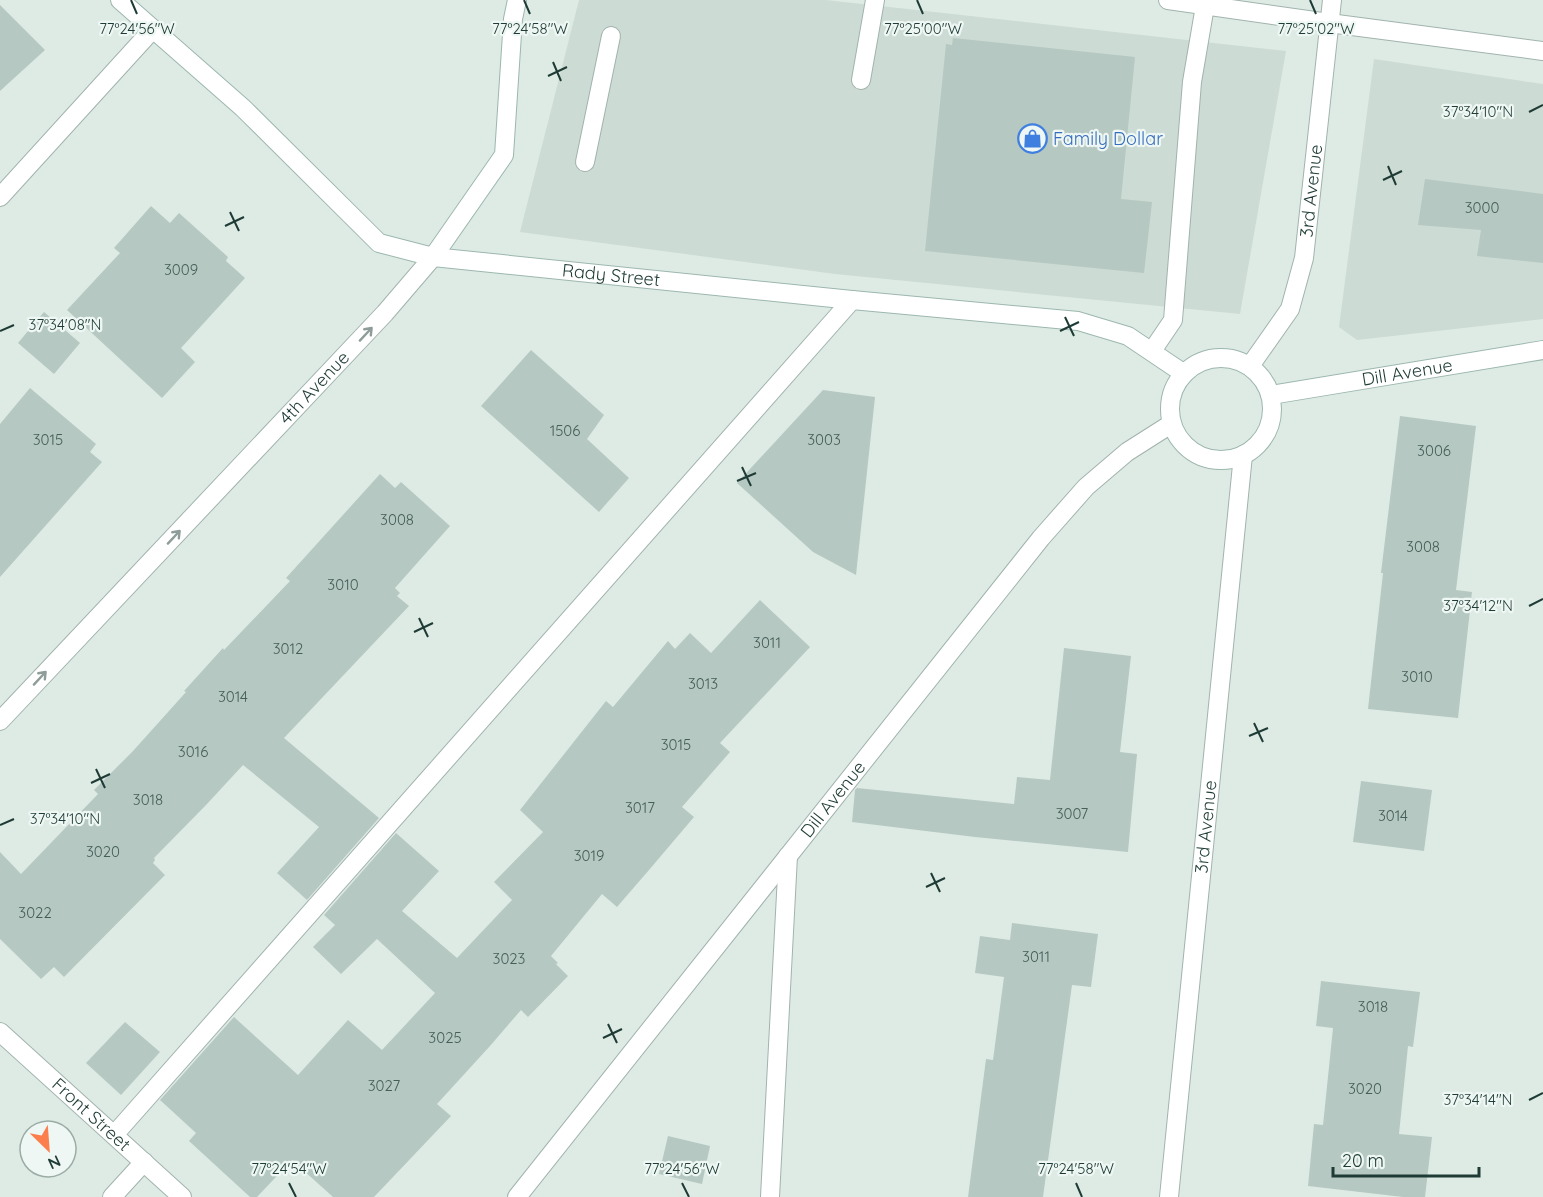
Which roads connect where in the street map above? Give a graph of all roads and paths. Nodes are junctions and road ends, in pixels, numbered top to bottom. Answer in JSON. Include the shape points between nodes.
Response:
{"nodes":[{"id":1,"x":120,"y":0,"type":"edge"},
{"id":2,"x":517,"y":0,"type":"edge"},
{"id":3,"x":875,"y":0,"type":"edge"},
{"id":4,"x":1168,"y":0,"type":"edge"},
{"id":5,"x":1332,"y":0,"type":"edge"},
{"id":6,"x":1206,"y":3,"type":"edge"},
{"id":7,"x":1329,"y":23,"type":"junction"},
{"id":8,"x":153,"y":29,"type":"junction"},
{"id":9,"x":611,"y":36,"type":"dead end"},
{"id":10,"x":1543,"y":51,"type":"edge"},
{"id":11,"x":861,"y":80,"type":"dead end"},
{"id":12,"x":585,"y":162,"type":"dead end"},
{"id":13,"x":0,"y":198,"type":"edge"},
{"id":14,"x":433,"y":257,"type":"junction"},
{"id":15,"x":852,"y":300,"type":"junction"},
{"id":16,"x":1543,"y":350,"type":"edge"},
{"id":17,"x":1152,"y":351,"type":"junction"},
{"id":18,"x":1250,"y":366,"type":"junction"},
{"id":19,"x":1183,"y":373,"type":"junction"},
{"id":20,"x":1271,"y":394,"type":"junction"},
{"id":21,"x":1171,"y":424,"type":"junction"},
{"id":22,"x":1244,"y":455,"type":"junction"},
{"id":23,"x":0,"y":721,"type":"edge"},
{"id":24,"x":788,"y":856,"type":"junction"},
{"id":25,"x":0,"y":1032,"type":"edge"},
{"id":26,"x":114,"y":1135,"type":"junction"},
{"id":27,"x":144,"y":1162,"type":"junction"},
{"id":28,"x":112,"y":1197,"type":"edge"},
{"id":29,"x":182,"y":1197,"type":"edge"},
{"id":30,"x":517,"y":1197,"type":"edge"},
{"id":31,"x":770,"y":1197,"type":"edge"},
{"id":32,"x":1169,"y":1197,"type":"edge"}],
"edges":[{"from":1,"to":8,"type":"street","name":"Rady Street"},
{"from":2,"to":14,"type":"street","name":"4th Avenue","via":[[504,154]]},
{"from":3,"to":11,"type":"street"},
{"from":4,"to":6,"type":"street"},
{"from":5,"to":7,"type":"street","name":"3rd Avenue"},
{"from":6,"to":7,"type":"street"},
{"from":6,"to":17,"type":"street","via":[[1192,82],[1173,320]]},
{"from":7,"to":10,"type":"street"},
{"from":7,"to":18,"type":"street","name":"3rd Avenue","via":[[1304,258],[1290,309]]},
{"from":8,"to":13,"type":"street"},
{"from":8,"to":14,"type":"street","name":"Rady Street","via":[[243,108],[379,243]]},
{"from":9,"to":12,"type":"street"},
{"from":14,"to":15,"type":"street","name":"Rady Street"},
{"from":23,"to":14,"type":"street","name":"4th Avenue","one_way":true,"via":[[385,314]]},
{"from":15,"to":17,"type":"street","name":"Rady Street","via":[[1078,321],[1128,336]]},
{"from":15,"to":26,"type":"street"},
{"from":16,"to":20,"type":"street","name":"Dill Avenue"},
{"from":17,"to":19,"type":"street","name":"Rady Street"},
{"from":18,"to":19,"type":"street","via":[[1234,358],[1215,357]]},
{"from":18,"to":20,"type":"street","via":[[1263,378]]},
{"from":19,"to":21,"type":"street","via":[[1173,388],[1169,405]]},
{"from":20,"to":22,"type":"street","via":[[1273,412],[1268,430],[1258,445]]},
{"from":21,"to":22,"type":"street","via":[[1192,452],[1208,459],[1226,461]]},
{"from":21,"to":24,"type":"street","name":"Dill Avenue","via":[[1126,452],[1086,487]]},
{"from":22,"to":32,"type":"street","name":"3rd Avenue"},
{"from":24,"to":30,"type":"street","name":"Dill Avenue"},
{"from":24,"to":31,"type":"street"},
{"from":25,"to":26,"type":"street","name":"Front Street"},
{"from":26,"to":27,"type":"street","name":"Front Street"},
{"from":27,"to":28,"type":"street"},
{"from":27,"to":29,"type":"street","name":"Front Street"}]}
